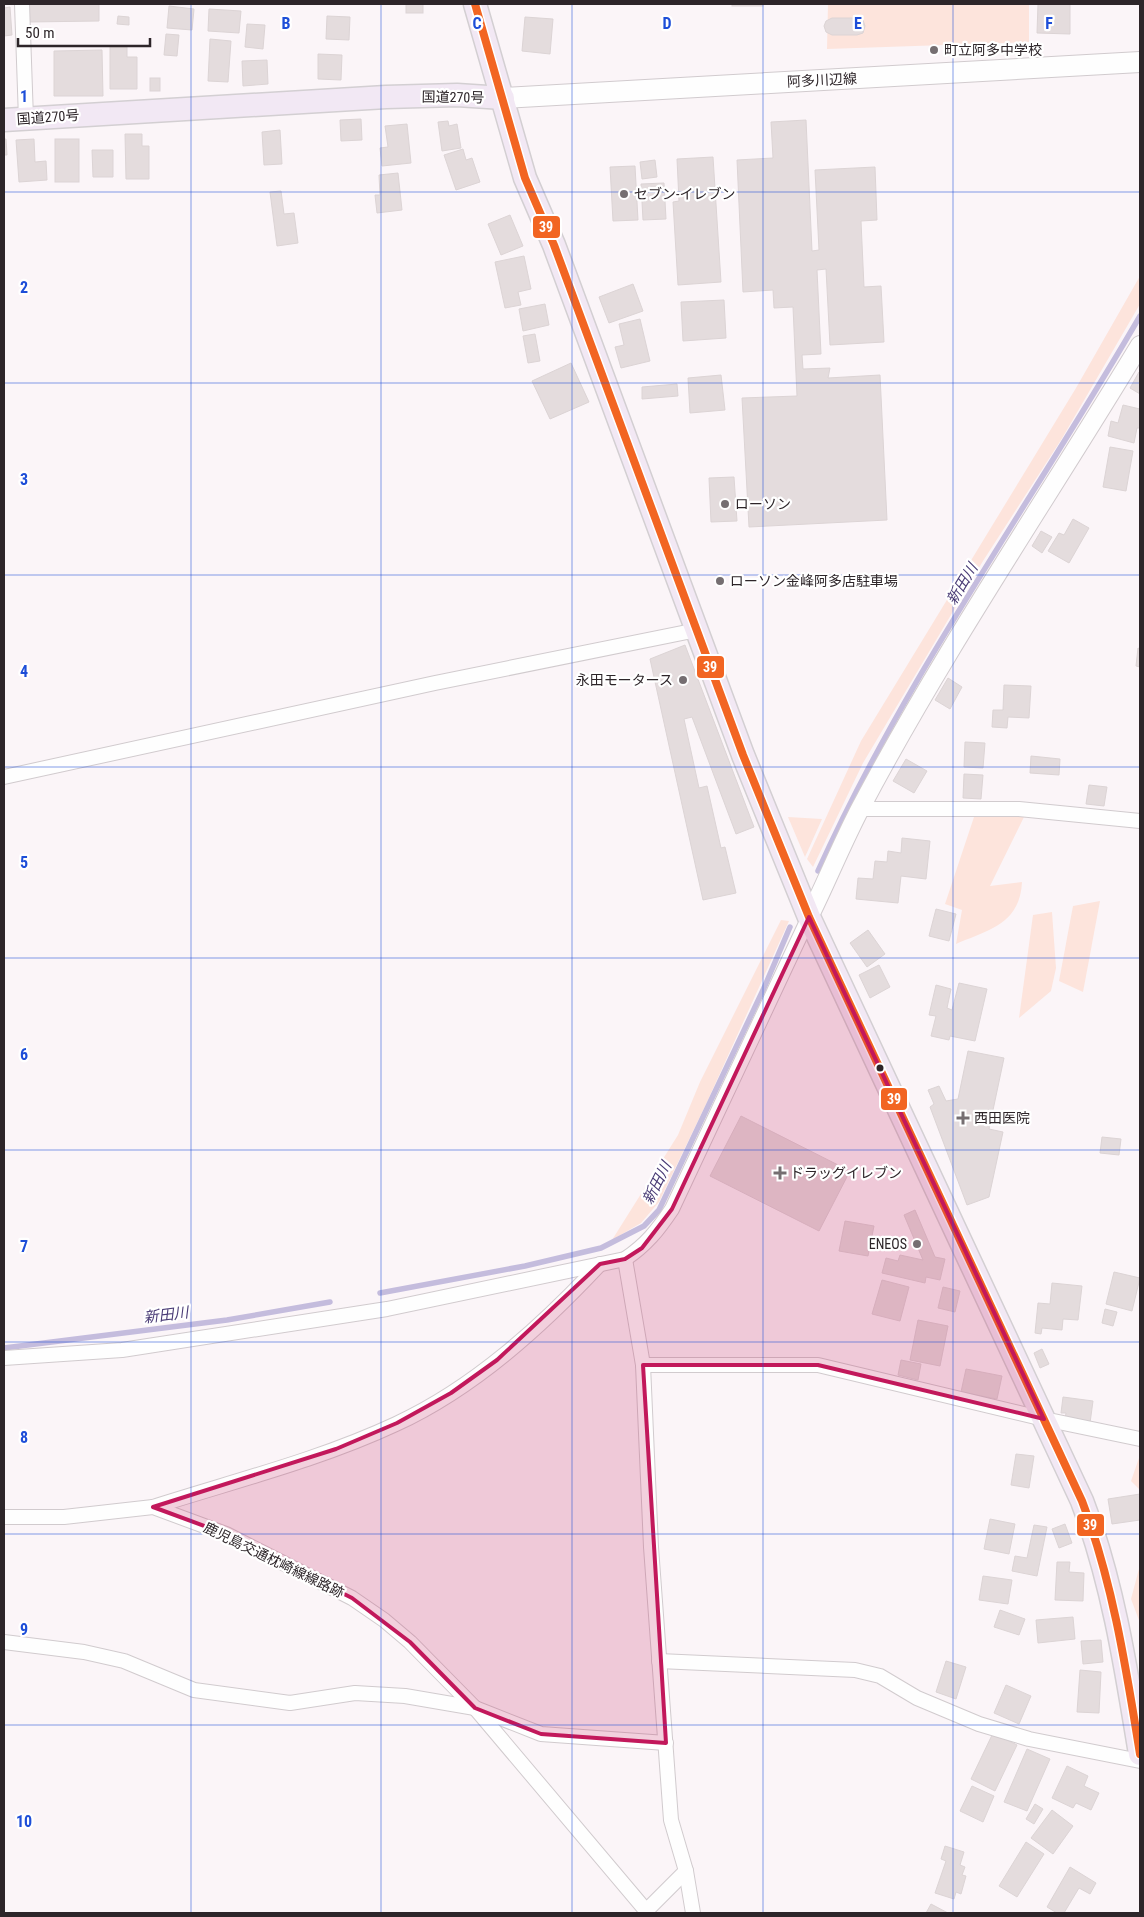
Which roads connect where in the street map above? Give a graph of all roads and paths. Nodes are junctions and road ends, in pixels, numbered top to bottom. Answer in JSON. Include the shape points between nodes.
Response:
{"nodes":[{"id":1,"x":22,"y":4,"type":"edge"},
{"id":2,"x":475,"y":4,"type":"edge"},
{"id":3,"x":1140,"y":62,"type":"edge"},
{"id":4,"x":503,"y":98,"type":"junction"},
{"id":5,"x":15,"y":120,"type":"edge"},
{"id":6,"x":1140,"y":345,"type":"edge"},
{"id":7,"x":697,"y":630,"type":"junction"},
{"id":8,"x":4,"y":777,"type":"edge"},
{"id":9,"x":860,"y":809,"type":"junction"},
{"id":10,"x":1140,"y":821,"type":"edge"},
{"id":11,"x":809,"y":917,"type":"junction"},
{"id":12,"x":625,"y":1259,"type":"junction"},
{"id":13,"x":600,"y":1264,"type":"junction"},
{"id":14,"x":4,"y":1358,"type":"edge"},
{"id":15,"x":643,"y":1365,"type":"junction"},
{"id":16,"x":1044,"y":1419,"type":"junction"},
{"id":17,"x":1140,"y":1439,"type":"edge"},
{"id":18,"x":153,"y":1507,"type":"junction"},
{"id":19,"x":4,"y":1517,"type":"edge"},
{"id":20,"x":4,"y":1642,"type":"edge"},
{"id":21,"x":659,"y":1661,"type":"junction"},
{"id":22,"x":475,"y":1708,"type":"junction"},
{"id":23,"x":666,"y":1743,"type":"junction"},
{"id":24,"x":1140,"y":1754,"type":"edge"},
{"id":25,"x":1140,"y":1761,"type":"edge"},
{"id":26,"x":686,"y":1871,"type":"junction"},
{"id":27,"x":647,"y":1912,"type":"edge"},
{"id":28,"x":693,"y":1913,"type":"edge"}],
"edges":[{"from":1,"to":5,"type":"street"},
{"from":2,"to":4,"type":"highway"},
{"from":3,"to":4,"type":"main road","name":"阿多川辺線"},
{"from":4,"to":5,"type":"highway","name":"国道270号","via":[[457,95],[395,97]]},
{"from":4,"to":7,"type":"highway","name":"国道270号","via":[[525,178],[554,245]]},
{"from":6,"to":9,"type":"street","via":[[970,620]]},
{"from":7,"to":8,"type":"street","via":[[435,683]]},
{"from":7,"to":11,"type":"highway","name":"国道270号","via":[[743,756]]},
{"from":9,"to":10,"type":"street","via":[[1019,809]]},
{"from":9,"to":11,"type":"street"},
{"from":11,"to":12,"type":"street","via":[[672,1209],[642,1248]]},
{"from":11,"to":16,"type":"highway","name":"国道270号"},
{"from":12,"to":13,"type":"street"},
{"from":12,"to":15,"type":"street"},
{"from":13,"to":14,"type":"street","via":[[377,1310],[122,1350]]},
{"from":13,"to":18,"type":"street","via":[[497,1360],[451,1393],[397,1423],[336,1448]]},
{"from":15,"to":16,"type":"street","via":[[818,1365]]},
{"from":15,"to":21,"type":"street"},
{"from":16,"to":17,"type":"street"},
{"from":16,"to":24,"type":"highway","name":"国道270号","via":[[1096,1538],[1118,1626]]},
{"from":18,"to":19,"type":"street","name":"鹿児島交通枕崎線線路跡","via":[[64,1517]]},
{"from":18,"to":22,"type":"street","name":"鹿児島交通枕崎線線路跡","via":[[226,1534],[352,1598],[410,1642]]},
{"from":20,"to":22,"type":"street","via":[[84,1652],[124,1661],[194,1690],[290,1703],[355,1693],[405,1696]]},
{"from":21,"to":23,"type":"street"},
{"from":21,"to":25,"type":"street","via":[[855,1670],[880,1676],[917,1698],[979,1724],[1029,1739]]},
{"from":22,"to":23,"type":"street","via":[[541,1734]]},
{"from":22,"to":27,"type":"street","name":"鹿児島交通枕崎線線路跡"},
{"from":23,"to":26,"type":"street","via":[[672,1820]]},
{"from":26,"to":27,"type":"street"},
{"from":26,"to":28,"type":"street"}]}
